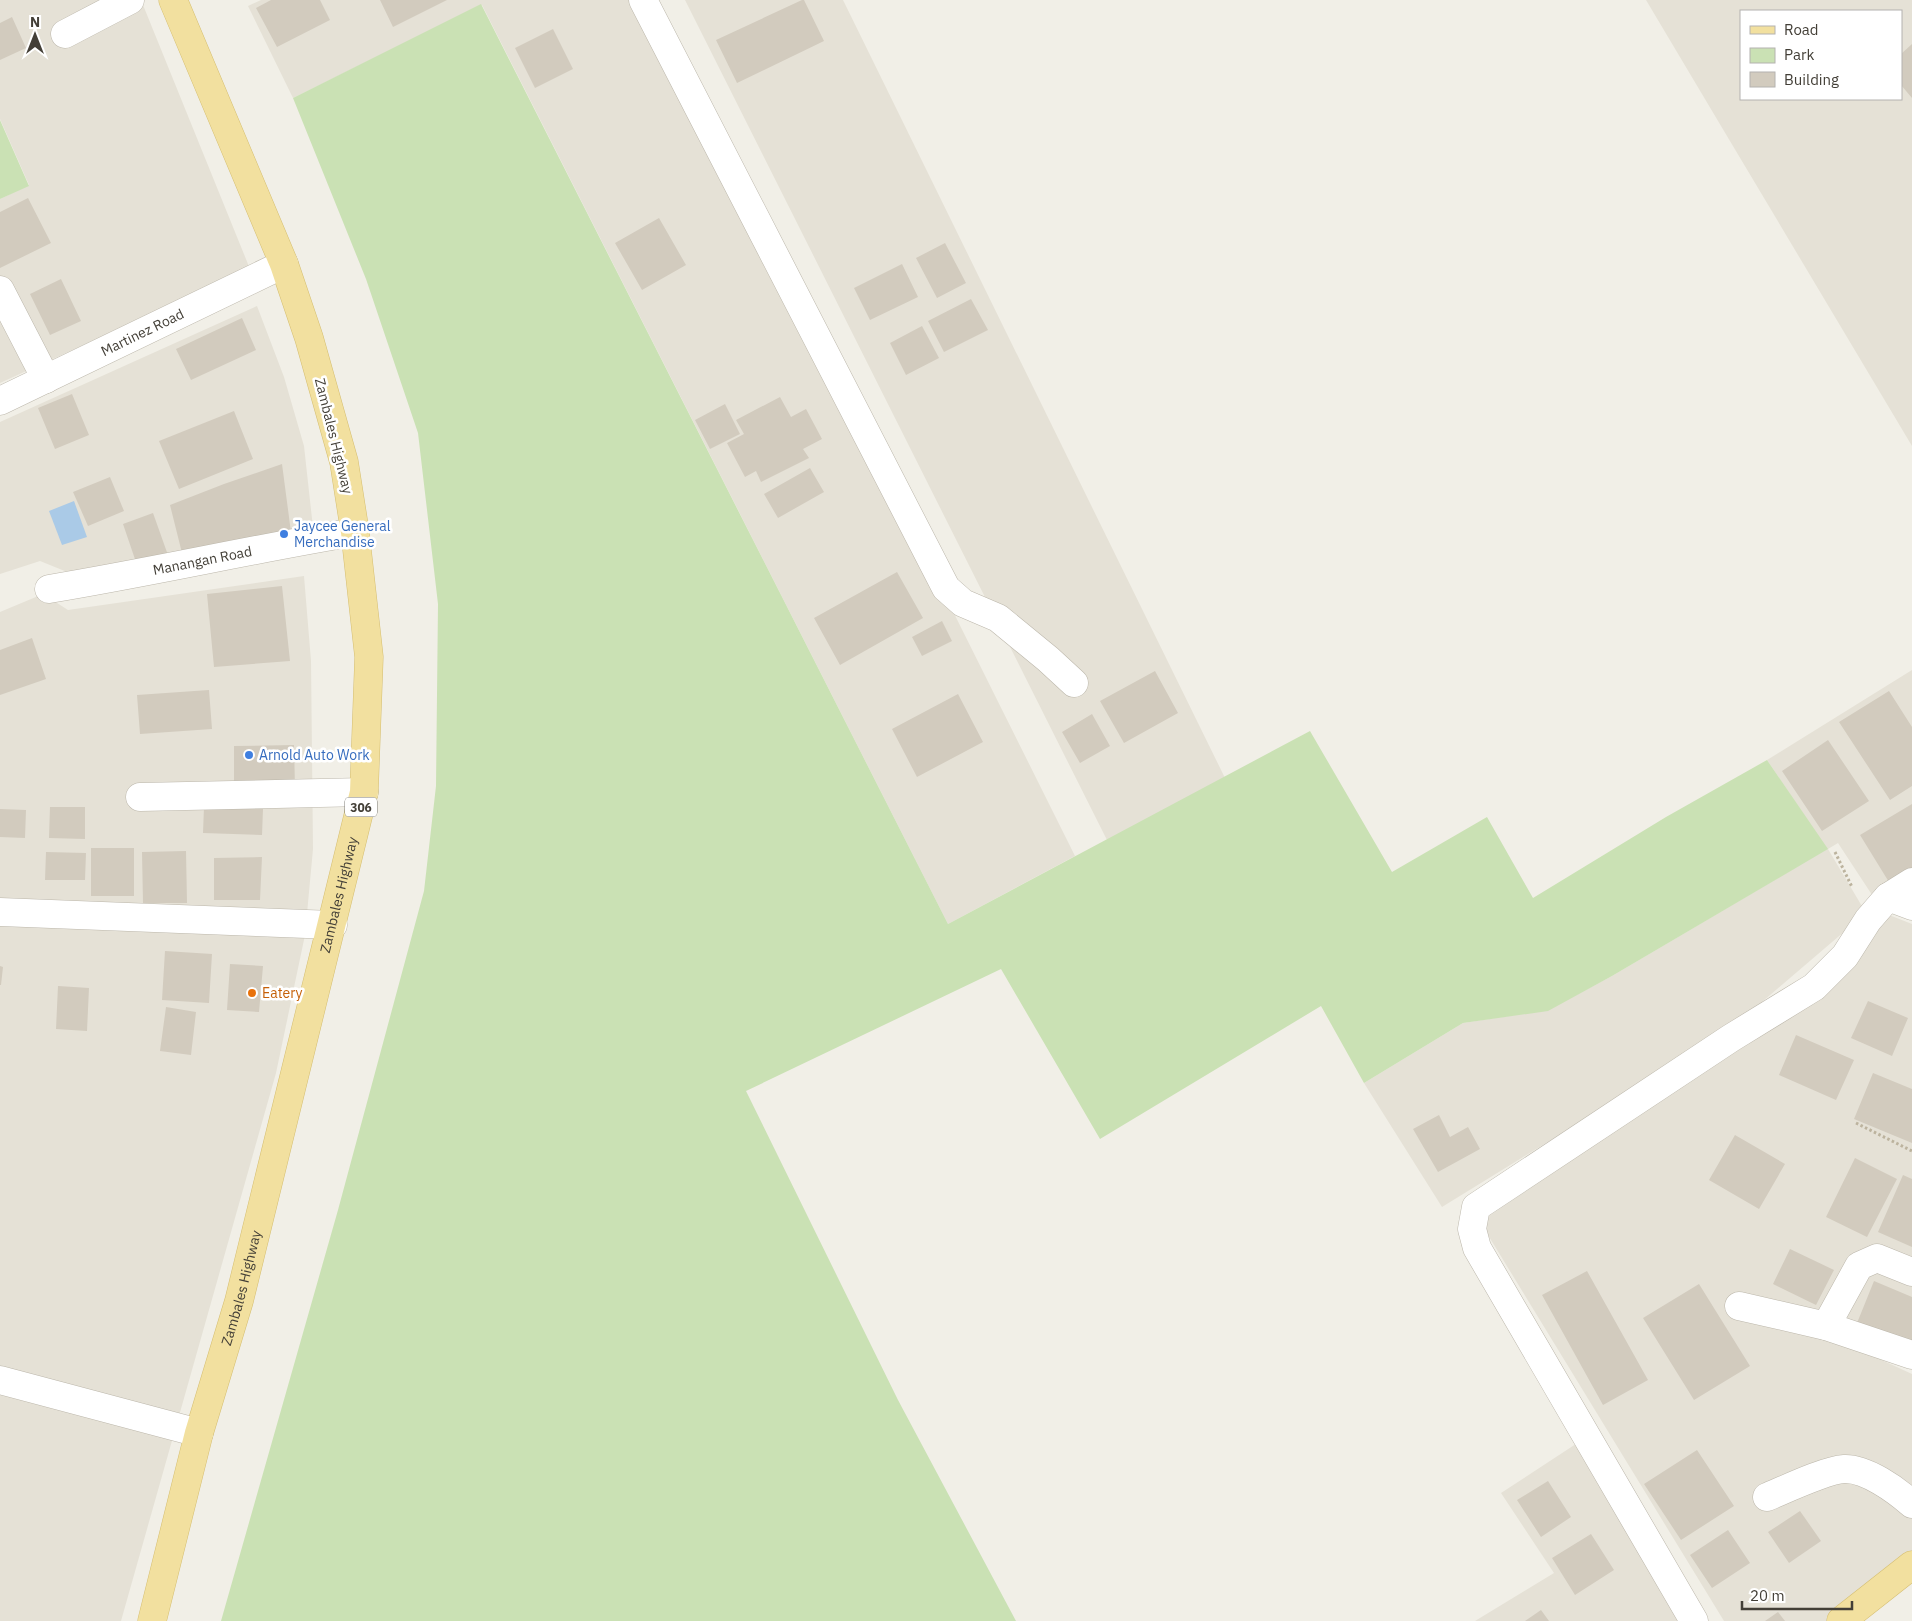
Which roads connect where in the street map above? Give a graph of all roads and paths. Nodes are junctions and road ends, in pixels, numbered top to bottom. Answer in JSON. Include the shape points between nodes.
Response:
{"nodes":[{"id":1,"x":130,"y":0,"type":"edge"},
{"id":2,"x":173,"y":0,"type":"edge"},
{"id":3,"x":643,"y":0,"type":"edge"},
{"id":4,"x":65,"y":34,"type":"dead end"},
{"id":5,"x":284,"y":264,"type":"junction"},
{"id":6,"x":0,"y":290,"type":"edge"},
{"id":7,"x":46,"y":379,"type":"junction"},
{"id":8,"x":0,"y":401,"type":"edge"},
{"id":9,"x":355,"y":532,"type":"junction"},
{"id":10,"x":49,"y":589,"type":"dead end"},
{"id":11,"x":1074,"y":683,"type":"dead end"},
{"id":12,"x":364,"y":792,"type":"junction"},
{"id":13,"x":140,"y":797,"type":"dead end"},
{"id":14,"x":1912,"y":882,"type":"edge"},
{"id":15,"x":1900,"y":901,"type":"edge"},
{"id":16,"x":0,"y":912,"type":"edge"},
{"id":17,"x":333,"y":925,"type":"junction"},
{"id":18,"x":1856,"y":1123,"type":"dead end"},
{"id":19,"x":1912,"y":1151,"type":"edge"},
{"id":20,"x":1912,"y":1272,"type":"edge"},
{"id":21,"x":1739,"y":1306,"type":"dead end"},
{"id":22,"x":1826,"y":1326,"type":"junction"},
{"id":23,"x":1912,"y":1355,"type":"edge"},
{"id":24,"x":0,"y":1380,"type":"edge"},
{"id":25,"x":198,"y":1433,"type":"junction"},
{"id":26,"x":1768,"y":1497,"type":"dead end"},
{"id":27,"x":1912,"y":1504,"type":"edge"},
{"id":28,"x":1912,"y":1566,"type":"edge"},
{"id":29,"x":152,"y":1621,"type":"edge"},
{"id":30,"x":1694,"y":1621,"type":"edge"},
{"id":31,"x":1841,"y":1621,"type":"edge"}],
"edges":[{"from":1,"to":4,"type":"street"},
{"from":2,"to":5,"type":"main road","name":"Zambales Highway","number":"306"},
{"from":3,"to":11,"type":"street","via":[[946,588],[963,603],[998,618]]},
{"from":5,"to":7,"type":"street","name":"Martinez Road"},
{"from":5,"to":9,"type":"main road","name":"Zambales Highway","number":"306","via":[[344,462]]},
{"from":6,"to":7,"type":"street"},
{"from":7,"to":8,"type":"street","name":"Martinez Road"},
{"from":9,"to":10,"type":"street","name":"Manangan Road"},
{"from":9,"to":12,"type":"main road","name":"Zambales Highway","number":"306","via":[[369,657]]},
{"from":12,"to":13,"type":"street"},
{"from":12,"to":17,"type":"main road","name":"Zambales Highway","number":"306"},
{"from":14,"to":15,"type":"street"},
{"from":15,"to":30,"type":"street","via":[[1868,920],[1845,956],[1814,987],[1731,1038],[1476,1207],[1472,1229],[1477,1248]]},
{"from":16,"to":17,"type":"street"},
{"from":17,"to":25,"type":"main road","name":"Zambales Highway","number":"306","via":[[239,1301]]},
{"from":18,"to":19,"type":"path"},
{"from":20,"to":22,"type":"street","via":[[1876,1258],[1859,1266]]},
{"from":21,"to":22,"type":"street"},
{"from":22,"to":23,"type":"street"},
{"from":24,"to":25,"type":"street"},
{"from":25,"to":29,"type":"main road","name":"Zambales Highway","number":"306"},
{"from":26,"to":27,"type":"street","via":[[1844,1469],[1862,1471]]},
{"from":28,"to":31,"type":"main road"}]}
